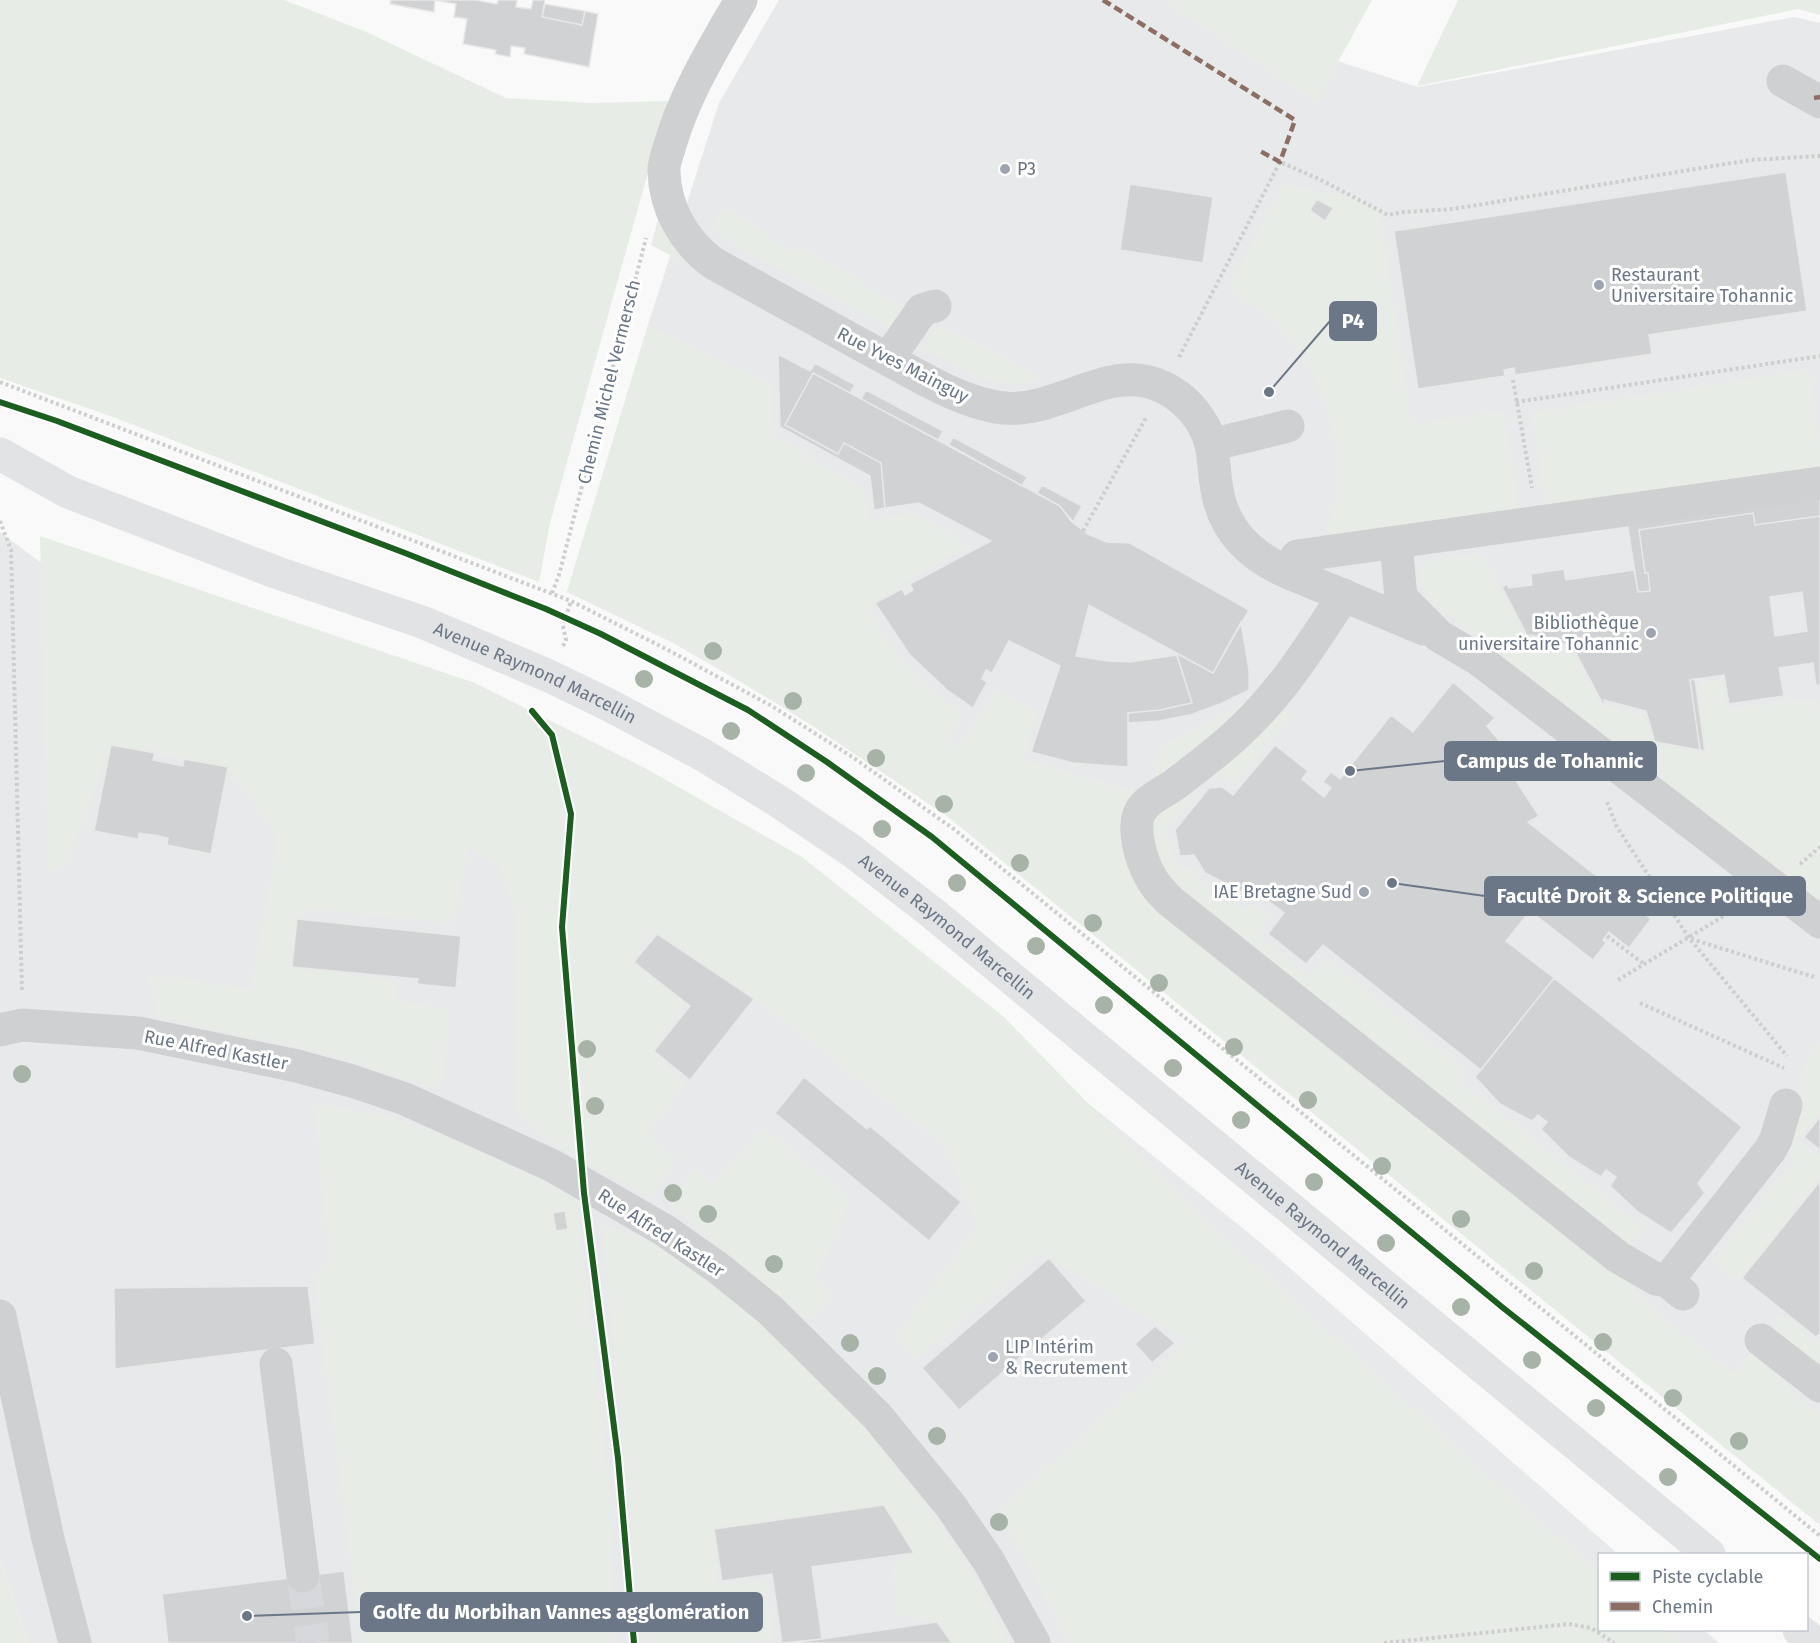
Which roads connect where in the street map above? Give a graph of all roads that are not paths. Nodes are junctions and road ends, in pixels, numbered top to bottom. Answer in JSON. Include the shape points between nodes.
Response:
{"nodes":[{"id":1,"x":741,"y":0,"type":"edge"},
{"id":2,"x":1783,"y":81,"type":"dead end"},
{"id":3,"x":1820,"y":102,"type":"edge"},
{"id":4,"x":935,"y":306,"type":"dead end"},
{"id":5,"x":888,"y":359,"type":"junction"},
{"id":6,"x":1288,"y":426,"type":"dead end"},
{"id":7,"x":1211,"y":445,"type":"junction"},
{"id":8,"x":0,"y":454,"type":"edge"},
{"id":9,"x":0,"y":479,"type":"edge"},
{"id":10,"x":1820,"y":483,"type":"edge"},
{"id":11,"x":68,"y":492,"type":"junction"},
{"id":12,"x":1396,"y":542,"type":"junction"},
{"id":13,"x":1287,"y":572,"type":"junction"},
{"id":14,"x":1344,"y":595,"type":"junction"},
{"id":15,"x":1439,"y":636,"type":"junction"},
{"id":16,"x":1820,"y":922,"type":"edge"},
{"id":17,"x":11,"y":1027,"type":"edge"},
{"id":18,"x":1786,"y":1105,"type":"dead end"},
{"id":19,"x":0,"y":1316,"type":"edge"},
{"id":20,"x":1761,"y":1341,"type":"dead end"},
{"id":21,"x":276,"y":1364,"type":"dead end"},
{"id":22,"x":1820,"y":1386,"type":"edge"},
{"id":23,"x":1708,"y":1553,"type":"edge"},
{"id":24,"x":303,"y":1576,"type":"tunnel mouth"},
{"id":25,"x":1801,"y":1631,"type":"edge"},
{"id":26,"x":75,"y":1643,"type":"edge"},
{"id":27,"x":1034,"y":1643,"type":"edge"},
{"id":28,"x":1815,"y":1643,"type":"edge"}],
"edges":[{"from":1,"to":5,"type":"street","name":"Rue Yves Mainguy","via":[[685,103],[673,136],[663,170],[671,209],[699,253]]},
{"from":2,"to":3,"type":"street"},
{"from":4,"to":5,"type":"street","via":[[922,310]]},
{"from":5,"to":7,"type":"street","name":"Rue Yves Mainguy","via":[[944,389],[998,407],[1040,406],[1106,382],[1151,382],[1176,394],[1194,411]]},
{"from":6,"to":7,"type":"street"},
{"from":7,"to":13,"type":"street","name":"Rue Yves Mainguy","via":[[1219,500],[1236,534],[1248,549]]},
{"from":8,"to":11,"type":"main road","name":"Avenue Raymond Marcellin"},
{"from":9,"to":11,"type":"main road","name":"Avenue Raymond Marcellin"},
{"from":10,"to":12,"type":"street"},
{"from":11,"to":23,"type":"main road","name":"Avenue Raymond Marcellin","via":[[275,572],[422,622],[549,675],[703,755],[777,801],[930,910]]},
{"from":12,"to":13,"type":"street","via":[[1297,556]]},
{"from":12,"to":15,"type":"street","via":[[1401,598]]},
{"from":13,"to":14,"type":"street","name":"Rue Yves Mainguy"},
{"from":14,"to":15,"type":"street","name":"Rue Yves Mainguy"},
{"from":14,"to":18,"type":"street","via":[[1262,710],[1206,761],[1141,810],[1137,825],[1142,856],[1159,890],[1618,1257],[1675,1288],[1770,1150]]},
{"from":15,"to":16,"type":"street","via":[[1478,659]]},
{"from":17,"to":27,"type":"street","name":"Rue Alfred Kastler","via":[[138,1033],[352,1081],[424,1107],[550,1165],[664,1230],[770,1310],[877,1416],[950,1505],[988,1560]]},
{"from":19,"to":26,"type":"street","via":[[48,1539]]},
{"from":20,"to":22,"type":"street"},
{"from":21,"to":24,"type":"street"},
{"from":25,"to":28,"type":"main road"}]}
